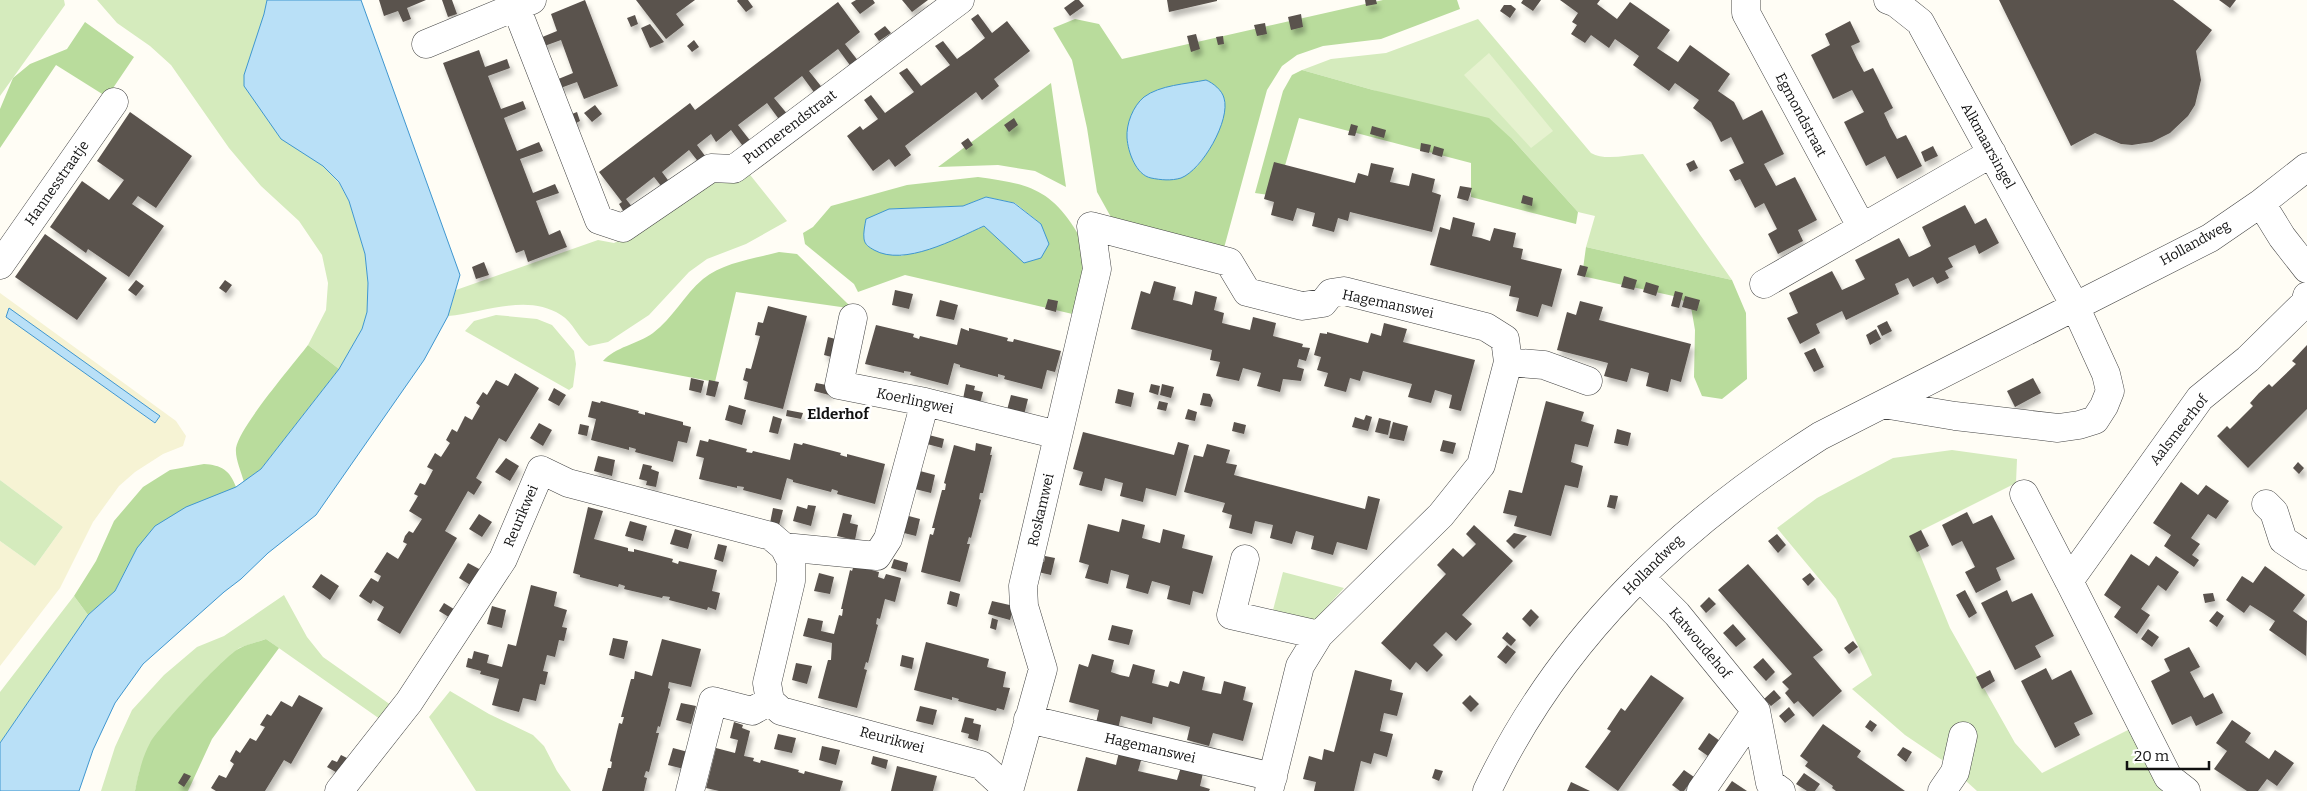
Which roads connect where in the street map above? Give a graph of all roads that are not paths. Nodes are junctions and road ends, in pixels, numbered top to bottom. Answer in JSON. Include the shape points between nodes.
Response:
{"nodes":[{"id":1,"x":960,"y":0,"type":"edge"},
{"id":2,"x":1746,"y":0,"type":"edge"},
{"id":3,"x":1888,"y":0,"type":"edge"},
{"id":4,"x":524,"y":4,"type":"edge"},
{"id":5,"x":426,"y":44,"type":"dead end"},
{"id":6,"x":114,"y":102,"type":"dead end"},
{"id":7,"x":1992,"y":153,"type":"junction"},
{"id":8,"x":2307,"y":168,"type":"edge"},
{"id":9,"x":2261,"y":203,"type":"junction"},
{"id":10,"x":1091,"y":226,"type":"joint"},
{"id":11,"x":1862,"y":228,"type":"junction"},
{"id":12,"x":0,"y":264,"type":"edge"},
{"id":13,"x":2307,"y":269,"type":"edge"},
{"id":14,"x":1764,"y":284,"type":"dead end"},
{"id":15,"x":2307,"y":296,"type":"edge"},
{"id":16,"x":2074,"y":306,"type":"junction"},
{"id":17,"x":853,"y":318,"type":"dead end"},
{"id":18,"x":1508,"y":362,"type":"junction"},
{"id":19,"x":1588,"y":381,"type":"dead end"},
{"id":20,"x":925,"y":402,"type":"junction"},
{"id":21,"x":1883,"y":404,"type":"junction"},
{"id":22,"x":1058,"y":435,"type":"junction"},
{"id":23,"x":2024,"y":494,"type":"dead end"},
{"id":24,"x":2266,"y":504,"type":"dead end"},
{"id":25,"x":784,"y":547,"type":"junction"},
{"id":26,"x":2307,"y":556,"type":"edge"},
{"id":27,"x":1245,"y":559,"type":"dead end"},
{"id":28,"x":1640,"y":577,"type":"junction"},
{"id":29,"x":2069,"y":581,"type":"junction"},
{"id":30,"x":1319,"y":635,"type":"junction"},
{"id":31,"x":770,"y":701,"type":"junction"},
{"id":32,"x":1756,"y":711,"type":"junction"},
{"id":33,"x":1028,"y":719,"type":"junction"},
{"id":34,"x":1963,"y":736,"type":"dead end"},
{"id":35,"x":1271,"y":784,"type":"edge"},
{"id":36,"x":339,"y":791,"type":"edge"},
{"id":37,"x":690,"y":791,"type":"edge"},
{"id":38,"x":1008,"y":791,"type":"edge"},
{"id":39,"x":1486,"y":791,"type":"edge"},
{"id":40,"x":1701,"y":791,"type":"edge"},
{"id":41,"x":1781,"y":791,"type":"edge"},
{"id":42,"x":1942,"y":791,"type":"edge"},
{"id":43,"x":2186,"y":791,"type":"edge"}],
"edges":[{"from":1,"to":4,"type":"street","name":"Purmerendstraat","via":[[734,169],[711,168],[623,228],[599,220]]},
{"from":2,"to":11,"type":"street","name":"Egmondstraat","via":[[1746,13]]},
{"from":3,"to":7,"type":"street","name":"Alkmaarsingel","via":[[1920,22]]},
{"from":4,"to":5,"type":"street"},
{"from":6,"to":12,"type":"street","name":"Hannesstraatje"},
{"from":7,"to":11,"type":"street"},
{"from":7,"to":16,"type":"street","name":"Alkmaarsingel"},
{"from":8,"to":9,"type":"street","name":"Hollandweg"},
{"from":9,"to":13,"type":"street"},
{"from":9,"to":16,"type":"street","name":"Hollandweg","via":[[2210,238]]},
{"from":10,"to":18,"type":"street","name":"Hagemanswei","via":[[1230,262],[1247,292],[1302,306],[1323,303],[1331,293],[1344,291],[1486,327],[1505,339]]},
{"from":10,"to":22,"type":"street","name":"Roskamwei","via":[[1097,269]]},
{"from":11,"to":14,"type":"street"},
{"from":15,"to":29,"type":"street","name":"Aalsmeerhof","via":[[2305,303],[2248,358],[2200,398]]},
{"from":16,"to":21,"type":"street","name":"Hollandweg"},
{"from":16,"to":21,"type":"street","via":[[2106,374],[2110,391],[2095,420],[2058,428]]},
{"from":17,"to":20,"type":"street","name":"Koerlingwei","via":[[839,385]]},
{"from":18,"to":19,"type":"street","via":[[1544,365]]},
{"from":18,"to":30,"type":"street","name":"Hagemanswei","via":[[1481,465],[1441,515]]},
{"from":20,"to":22,"type":"street","name":"Koerlingwei"},
{"from":20,"to":25,"type":"street","name":"Reurikwei","via":[[888,539],[877,556]]},
{"from":21,"to":28,"type":"street","name":"Hollandweg","via":[[1820,436],[1765,471],[1687,532]]},
{"from":22,"to":33,"type":"street","name":"Roskamwei","via":[[1023,586],[1024,606],[1043,668]]},
{"from":23,"to":29,"type":"street"},
{"from":24,"to":26,"type":"street","via":[[2274,512],[2283,540]]},
{"from":25,"to":31,"type":"street","via":[[791,562],[791,581],[767,683]]},
{"from":25,"to":36,"type":"street","name":"Reurikwei","via":[[771,536],[568,482],[541,470],[503,559],[409,702]]},
{"from":27,"to":30,"type":"street","via":[[1231,615]]},
{"from":28,"to":32,"type":"street","name":"Katwoudehof","via":[[1677,614]]},
{"from":28,"to":39,"type":"street","name":"Hollandweg","via":[[1590,630],[1544,689]]},
{"from":29,"to":43,"type":"street","via":[[2168,777]]},
{"from":30,"to":35,"type":"street","name":"Hagemanswei","via":[[1300,666]]},
{"from":31,"to":37,"type":"street","via":[[752,711],[713,701]]},
{"from":31,"to":38,"type":"street","name":"Reurikwei","via":[[781,711],[981,764]]},
{"from":32,"to":40,"type":"street"},
{"from":32,"to":41,"type":"street","name":"Katwoudehof","via":[[1770,783]]},
{"from":33,"to":35,"type":"street","name":"Hagemanswei"},
{"from":33,"to":38,"type":"street","name":"Roskamwei"},
{"from":34,"to":42,"type":"street","via":[[1955,772]]}]}
